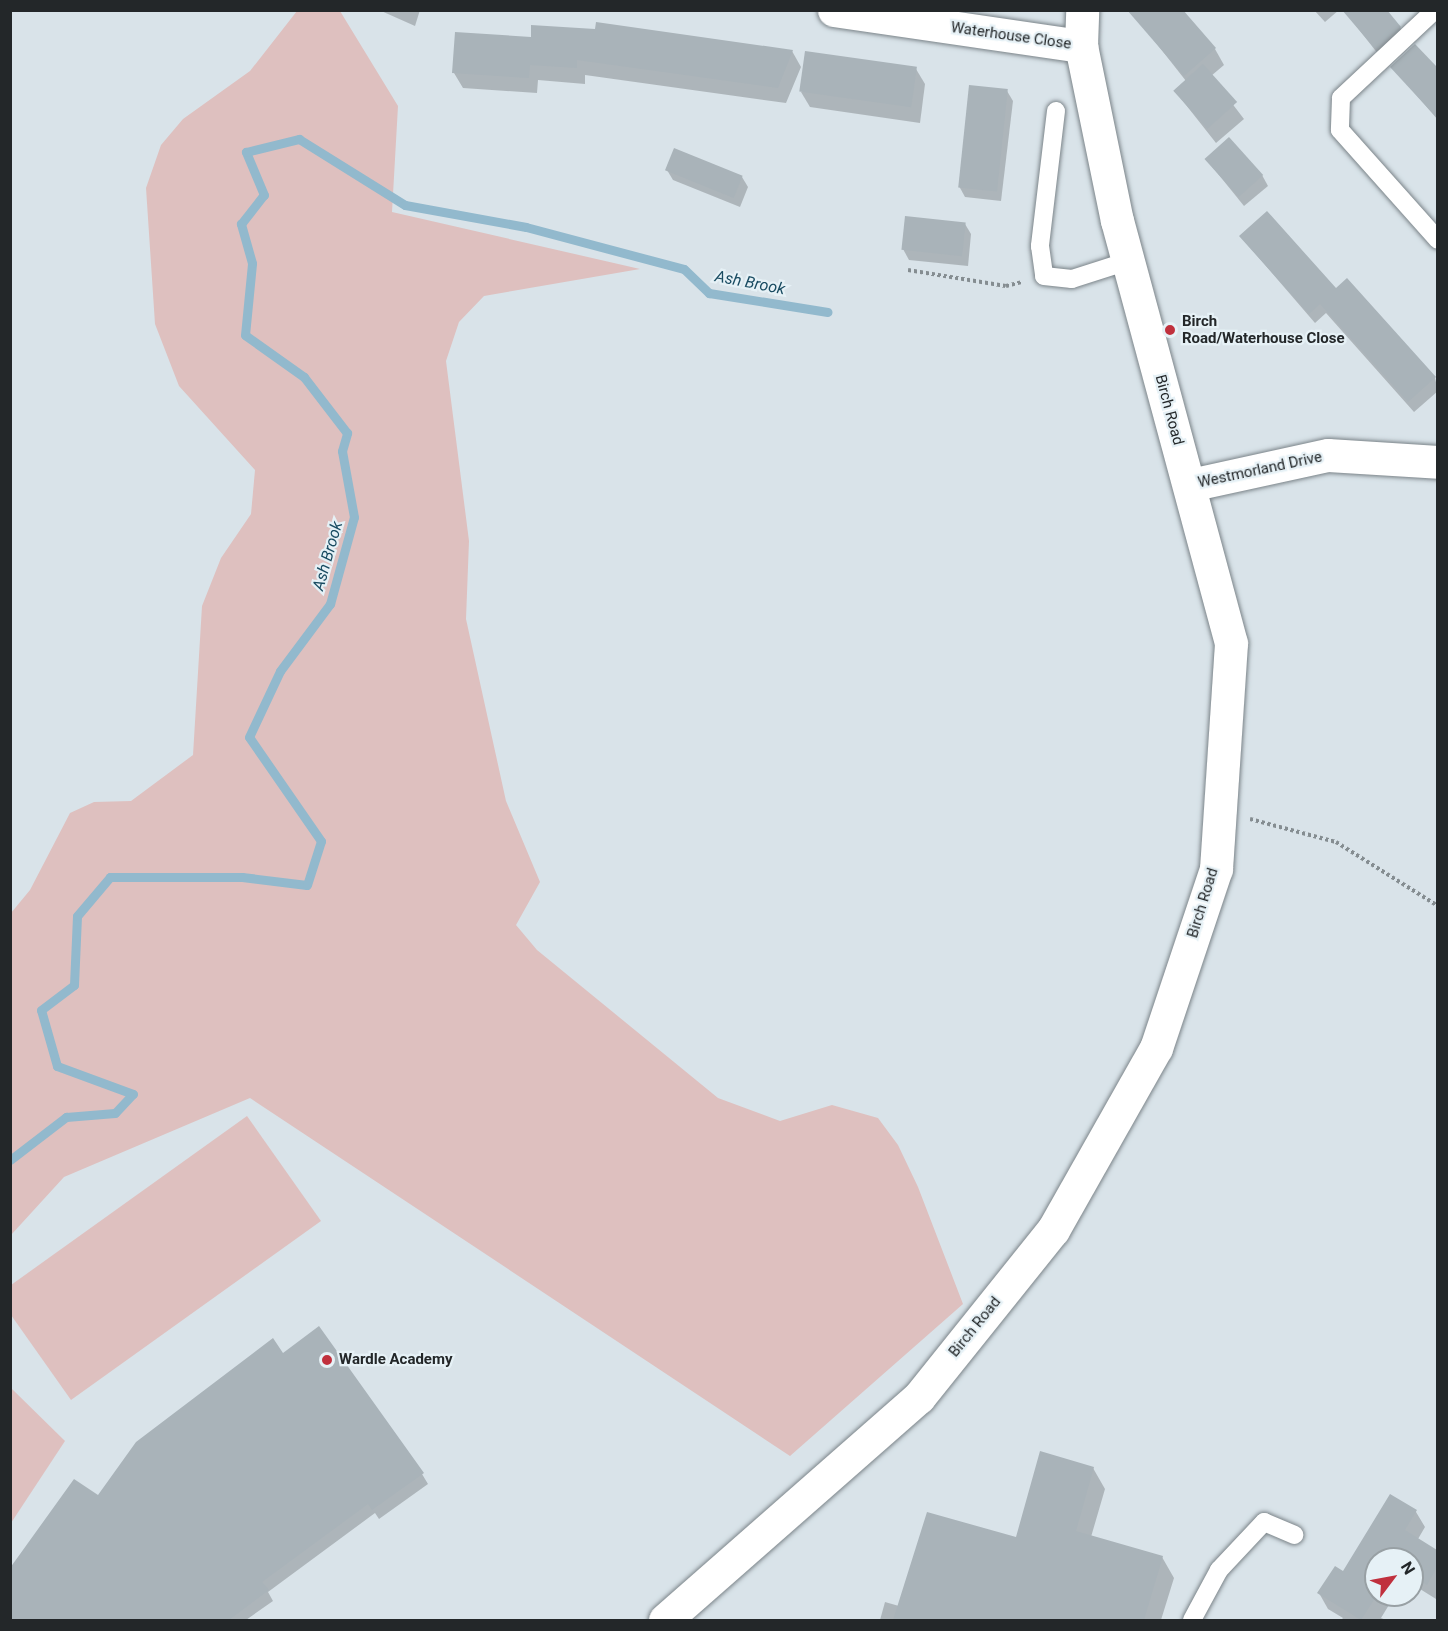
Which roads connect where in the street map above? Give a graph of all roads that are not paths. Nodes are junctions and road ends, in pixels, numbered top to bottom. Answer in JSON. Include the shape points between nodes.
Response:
{"nodes":[{"id":1,"x":834,"y":10,"type":"edge"},
{"id":2,"x":1082,"y":10,"type":"edge"},
{"id":3,"x":1435,"y":10,"type":"edge"},
{"id":4,"x":1081,"y":46,"type":"junction"},
{"id":5,"x":1056,"y":111,"type":"dead end"},
{"id":6,"x":1437,"y":240,"type":"edge"},
{"id":7,"x":1128,"y":261,"type":"junction"},
{"id":8,"x":1437,"y":462,"type":"edge"},
{"id":9,"x":1190,"y":485,"type":"junction"},
{"id":10,"x":1294,"y":1534,"type":"dead end"},
{"id":11,"x":675,"y":1617,"type":"edge"},
{"id":12,"x":1192,"y":1620,"type":"edge"}],
"edges":[{"from":1,"to":4,"type":"street","name":"Waterhouse Close"},
{"from":2,"to":4,"type":"street","name":"Birch Road"},
{"from":3,"to":6,"type":"lane","via":[[1341,98],[1340,130]]},
{"from":4,"to":7,"type":"street","name":"Birch Road"},
{"from":5,"to":7,"type":"lane","via":[[1040,246],[1044,276],[1072,279]]},
{"from":7,"to":9,"type":"street","name":"Birch Road"},
{"from":8,"to":9,"type":"street","name":"Westmorland Drive","via":[[1328,455]]},
{"from":9,"to":11,"type":"street","name":"Birch Road","via":[[1231,643],[1216,869],[1156,1048],[1053,1230],[919,1397]]},
{"from":10,"to":12,"type":"lane","via":[[1264,1522],[1219,1570]]}]}
